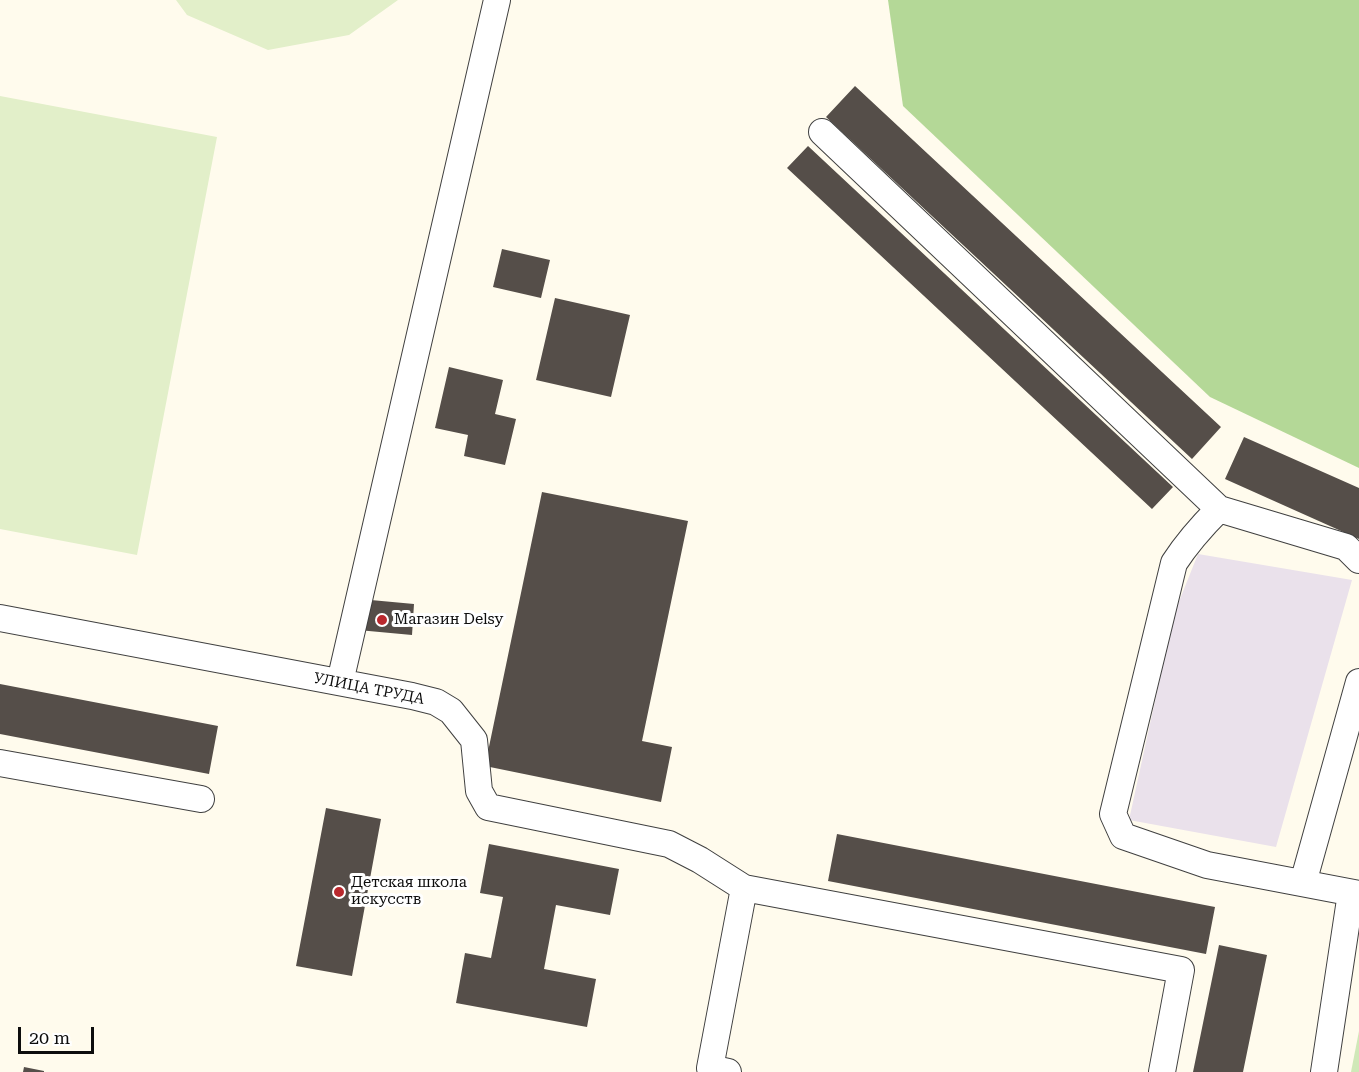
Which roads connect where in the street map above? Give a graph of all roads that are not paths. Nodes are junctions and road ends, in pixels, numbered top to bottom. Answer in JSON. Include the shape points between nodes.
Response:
{"nodes":[{"id":1,"x":497,"y":0,"type":"edge"},
{"id":2,"x":822,"y":132,"type":"dead end"},
{"id":3,"x":1219,"y":509,"type":"junction"},
{"id":4,"x":1359,"y":560,"type":"edge"},
{"id":5,"x":0,"y":618,"type":"edge"},
{"id":6,"x":340,"y":682,"type":"junction"},
{"id":7,"x":1359,"y":682,"type":"edge"},
{"id":8,"x":0,"y":763,"type":"edge"},
{"id":9,"x":201,"y":800,"type":"dead end"},
{"id":10,"x":1303,"y":883,"type":"junction"},
{"id":11,"x":744,"y":888,"type":"junction"},
{"id":12,"x":1355,"y":893,"type":"edge"},
{"id":13,"x":728,"y":1072,"type":"edge"},
{"id":14,"x":1162,"y":1072,"type":"edge"},
{"id":15,"x":1324,"y":1072,"type":"edge"}],
"edges":[{"from":1,"to":6,"type":"street"},
{"from":2,"to":3,"type":"street"},
{"from":3,"to":4,"type":"street","via":[[1346,547]]},
{"from":3,"to":10,"type":"street","via":[[1174,563],[1113,814],[1123,836],[1207,865]]},
{"from":5,"to":6,"type":"street","name":"УЛИЦА ТРУДА"},
{"from":6,"to":11,"type":"street","name":"УЛИЦА ТРУДА","via":[[436,702],[451,711],[474,740],[479,791],[488,807],[669,844]]},
{"from":7,"to":10,"type":"street"},
{"from":8,"to":9,"type":"street"},
{"from":10,"to":12,"type":"street"},
{"from":11,"to":13,"type":"street","via":[[710,1068]]},
{"from":11,"to":14,"type":"street","via":[[1181,970]]},
{"from":12,"to":15,"type":"street"}]}
